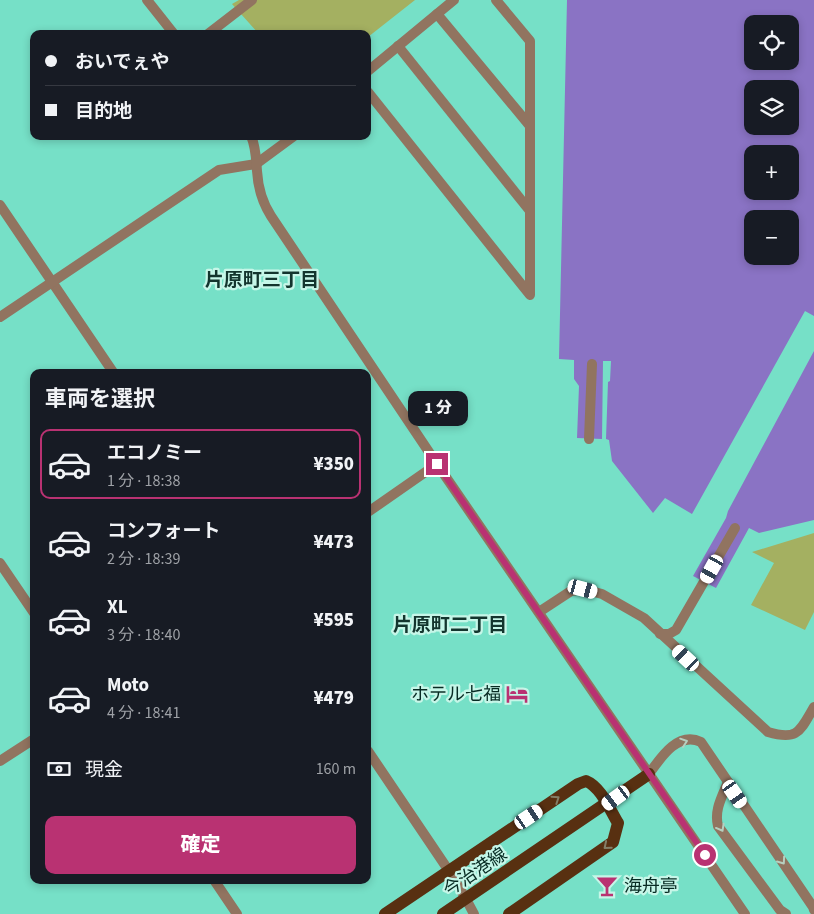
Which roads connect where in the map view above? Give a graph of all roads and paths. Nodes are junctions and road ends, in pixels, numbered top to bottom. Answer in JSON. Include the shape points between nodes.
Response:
{"nodes":[{"id":1,"x":147,"y":0,"type":"edge"},
{"id":2,"x":252,"y":0,"type":"edge"},
{"id":3,"x":454,"y":0,"type":"edge"},
{"id":4,"x":496,"y":0,"type":"edge"},
{"id":5,"x":437,"y":14,"type":"junction"},
{"id":6,"x":171,"y":30,"type":"edge"},
{"id":7,"x":213,"y":30,"type":"edge"},
{"id":8,"x":398,"y":46,"type":"junction"},
{"id":9,"x":371,"y":68,"type":"edge"},
{"id":10,"x":371,"y":96,"type":"edge"},
{"id":11,"x":530,"y":126,"type":"junction"},
{"id":12,"x":252,"y":140,"type":"edge"},
{"id":13,"x":289,"y":140,"type":"edge"},
{"id":14,"x":256,"y":164,"type":"junction"},
{"id":15,"x":0,"y":205,"type":"edge"},
{"id":16,"x":530,"y":211,"type":"junction"},
{"id":17,"x":53,"y":282,"type":"junction"},
{"id":18,"x":0,"y":317,"type":"edge"},
{"id":19,"x":592,"y":364,"type":"dead end"},
{"id":20,"x":111,"y":369,"type":"edge"},
{"id":21,"x":589,"y":438,"type":"dead end"},
{"id":22,"x":437,"y":464,"type":"junction"},
{"id":23,"x":371,"y":510,"type":"edge"},
{"id":24,"x":734,"y":528,"type":"dead end"},
{"id":25,"x":0,"y":563,"type":"edge"},
{"id":26,"x":30,"y":607,"type":"edge"},
{"id":27,"x":539,"y":612,"type":"junction"},
{"id":28,"x":660,"y":634,"type":"junction"},
{"id":29,"x":814,"y":706,"type":"edge"},
{"id":30,"x":30,"y":742,"type":"edge"},
{"id":31,"x":371,"y":755,"type":"edge"},
{"id":32,"x":0,"y":761,"type":"edge"},
{"id":33,"x":649,"y":774,"type":"junction"},
{"id":34,"x":728,"y":782,"type":"junction"},
{"id":35,"x":607,"y":804,"type":"junction"},
{"id":36,"x":449,"y":871,"type":"junction"},
{"id":37,"x":217,"y":884,"type":"edge"},
{"id":38,"x":466,"y":899,"type":"junction"},
{"id":39,"x":814,"y":910,"type":"edge"},
{"id":40,"x":237,"y":914,"type":"edge"},
{"id":41,"x":385,"y":914,"type":"edge"},
{"id":42,"x":443,"y":914,"type":"edge"},
{"id":43,"x":474,"y":914,"type":"edge"},
{"id":44,"x":509,"y":914,"type":"edge"},
{"id":45,"x":745,"y":914,"type":"edge"},
{"id":46,"x":786,"y":914,"type":"edge"}],
"edges":[{"from":1,"to":6,"type":"street"},
{"from":2,"to":7,"type":"street"},
{"from":3,"to":5,"type":"street"},
{"from":4,"to":11,"type":"street","via":[[530,41]]},
{"from":5,"to":8,"type":"street"},
{"from":5,"to":11,"type":"street"},
{"from":8,"to":9,"type":"street"},
{"from":8,"to":16,"type":"street"},
{"from":10,"to":16,"type":"street","via":[[530,295]]},
{"from":11,"to":16,"type":"street"},
{"from":12,"to":14,"type":"street"},
{"from":13,"to":14,"type":"street"},
{"from":14,"to":17,"type":"street","via":[[219,170]]},
{"from":14,"to":22,"type":"street","via":[[264,204]]},
{"from":15,"to":17,"type":"street"},
{"from":17,"to":18,"type":"street"},
{"from":17,"to":20,"type":"street"},
{"from":19,"to":21,"type":"street"},
{"from":22,"to":23,"type":"street"},
{"from":22,"to":27,"type":"street"},
{"from":24,"to":28,"type":"street","via":[[676,630]]},
{"from":25,"to":26,"type":"street"},
{"from":27,"to":28,"type":"street","via":[[583,589],[623,605],[644,618]]},
{"from":27,"to":33,"type":"street"},
{"from":28,"to":29,"type":"street","via":[[768,732],[789,736],[796,733]]},
{"from":30,"to":32,"type":"street"},
{"from":31,"to":36,"type":"street"},
{"from":33,"to":34,"type":"street","one_way":true,"via":[[666,751],[682,741],[694,739],[701,742]]},
{"from":33,"to":35,"type":"main road","name":"今治港線"},
{"from":33,"to":45,"type":"street"},
{"from":34,"to":39,"type":"street","one_way":true},
{"from":34,"to":46,"type":"street","one_way":true,"via":[[718,806],[718,826]]},
{"from":36,"to":35,"type":"main road","one_way":true,"via":[[578,784],[591,783]]},
{"from":35,"to":38,"type":"main road","name":"今治港線"},
{"from":35,"to":44,"type":"main road","one_way":true,"via":[[618,823],[613,842]]},
{"from":36,"to":38,"type":"street"},
{"from":36,"to":41,"type":"main road"},
{"from":37,"to":40,"type":"street"},
{"from":38,"to":42,"type":"main road","name":"今治港線"},
{"from":38,"to":43,"type":"street"}]}
